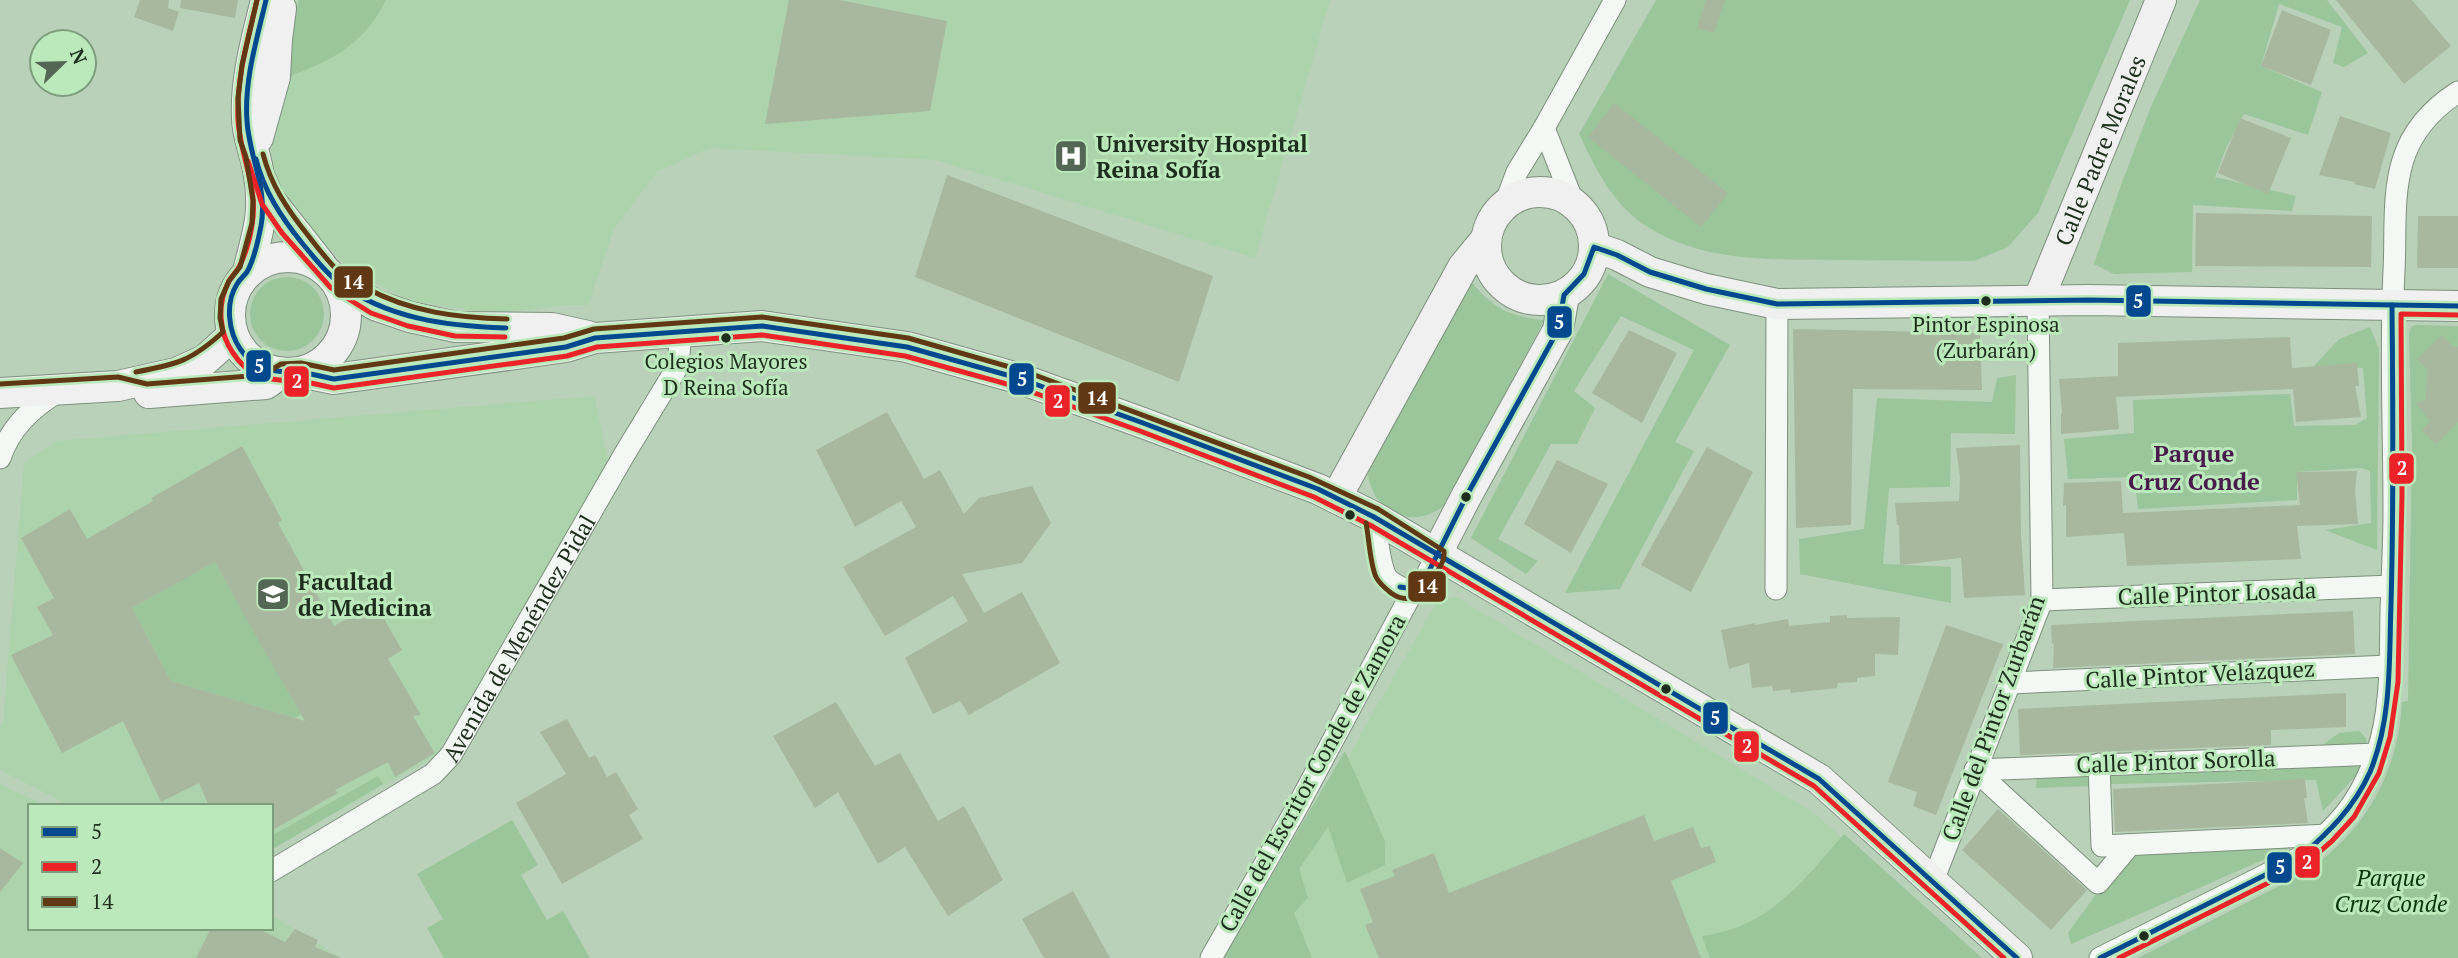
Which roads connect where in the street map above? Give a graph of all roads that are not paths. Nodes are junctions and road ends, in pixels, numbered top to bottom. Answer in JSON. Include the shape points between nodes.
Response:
{"nodes":[{"id":1,"x":266,"y":0,"type":"edge"},
{"id":2,"x":284,"y":0,"type":"edge"},
{"id":3,"x":1615,"y":0,"type":"edge"},
{"id":4,"x":2161,"y":0,"type":"edge"},
{"id":5,"x":2458,"y":92,"type":"edge"},
{"id":6,"x":1544,"y":128,"type":"junction"},
{"id":7,"x":256,"y":160,"type":"junction"},
{"id":8,"x":1505,"y":204,"type":"junction"},
{"id":9,"x":1574,"y":204,"type":"junction"},
{"id":10,"x":1486,"y":239,"type":"junction"},
{"id":11,"x":1594,"y":247,"type":"junction"},
{"id":12,"x":247,"y":271,"type":"junction"},
{"id":13,"x":329,"y":274,"type":"junction"},
{"id":14,"x":1564,"y":295,"type":"junction"},
{"id":15,"x":2038,"y":301,"type":"junction"},
{"id":16,"x":1777,"y":304,"type":"junction"},
{"id":17,"x":2392,"y":305,"type":"junction"},
{"id":18,"x":2458,"y":306,"type":"edge"},
{"id":19,"x":681,"y":331,"type":"junction"},
{"id":20,"x":233,"y":335,"type":"junction"},
{"id":21,"x":596,"y":338,"type":"junction"},
{"id":22,"x":291,"y":373,"type":"junction"},
{"id":23,"x":118,"y":386,"type":"junction"},
{"id":24,"x":62,"y":390,"type":"junction"},
{"id":25,"x":0,"y":393,"type":"edge"},
{"id":26,"x":0,"y":458,"type":"edge"},
{"id":27,"x":1336,"y":498,"type":"junction"},
{"id":28,"x":1374,"y":517,"type":"junction"},
{"id":29,"x":1436,"y":555,"type":"junction"},
{"id":30,"x":2392,"y":586,"type":"junction"},
{"id":31,"x":1414,"y":589,"type":"junction"},
{"id":32,"x":1776,"y":589,"type":"dead end"},
{"id":33,"x":2042,"y":600,"type":"junction"},
{"id":34,"x":2389,"y":666,"type":"junction"},
{"id":35,"x":2011,"y":683,"type":"junction"},
{"id":36,"x":2377,"y":754,"type":"junction"},
{"id":37,"x":2099,"y":764,"type":"junction"},
{"id":38,"x":1975,"y":770,"type":"junction"},
{"id":39,"x":2328,"y":835,"type":"junction"},
{"id":40,"x":2129,"y":846,"type":"junction"},
{"id":41,"x":273,"y":871,"type":"edge"},
{"id":42,"x":1933,"y":881,"type":"junction"},
{"id":43,"x":1211,"y":958,"type":"edge"},
{"id":44,"x":2017,"y":958,"type":"edge"},
{"id":45,"x":2100,"y":958,"type":"edge"}],
"edges":[{"from":1,"to":7,"type":"main road","via":[[247,98],[249,139]]},
{"from":2,"to":7,"type":"main road","via":[[275,77]]},
{"from":3,"to":6,"type":"street"},
{"from":4,"to":15,"type":"main road","name":"Calle Padre Morales"},
{"from":5,"to":17,"type":"street","via":[[2423,122],[2404,158],[2398,180]]},
{"from":6,"to":8,"type":"street","via":[[1517,172]]},
{"from":6,"to":9,"type":"street"},
{"from":7,"to":12,"type":"main road","via":[[261,224]]},
{"from":7,"to":13,"type":"main road","via":[[269,199]]},
{"from":8,"to":9,"type":"main road","via":[[1528,192],[1542,191]]},
{"from":8,"to":10,"type":"main road","via":[[1492,219]]},
{"from":9,"to":11,"type":"main road","via":[[1589,223]]},
{"from":10,"to":14,"type":"main road","via":[[1489,266],[1513,293],[1537,300]]},
{"from":10,"to":27,"type":"main road","via":[[1463,267]]},
{"from":11,"to":14,"type":"main road","via":[[1586,275]]},
{"from":11,"to":16,"type":"main road","via":[[1650,272]]},
{"from":12,"to":13,"type":"main road","via":[[264,260],[284,256],[304,258]]},
{"from":12,"to":20,"type":"main road","via":[[230,301]]},
{"from":13,"to":21,"type":"main road","via":[[374,305],[410,317],[456,327],[552,328]]},
{"from":13,"to":22,"type":"main road","via":[[344,298],[342,336],[333,353],[318,365]]},
{"from":14,"to":29,"type":"main road","via":[[1558,330]]},
{"from":15,"to":16,"type":"main road"},
{"from":15,"to":17,"type":"main road"},
{"from":15,"to":33,"type":"street","name":"Calle del Pintor Zurbarán"},
{"from":16,"to":32,"type":"street"},
{"from":17,"to":18,"type":"main road"},
{"from":17,"to":30,"type":"street"},
{"from":19,"to":21,"type":"main road"},
{"from":19,"to":27,"type":"main road","via":[[762,326],[907,347],[1021,379]]},
{"from":19,"to":41,"type":"street","name":"Avenida de Menéndez Pidal","via":[[678,366],[451,755],[433,774]]},
{"from":20,"to":22,"type":"main road","via":[[251,361],[265,369]]},
{"from":20,"to":23,"type":"main road","via":[[205,360],[176,373]]},
{"from":21,"to":22,"type":"main road","via":[[566,347],[334,379]]},
{"from":22,"to":23,"type":"main road","via":[[266,384],[146,393]]},
{"from":23,"to":24,"type":"main road"},
{"from":24,"to":25,"type":"main road"},
{"from":24,"to":26,"type":"street","via":[[19,424]]},
{"from":27,"to":28,"type":"main road"},
{"from":28,"to":29,"type":"main road"},
{"from":28,"to":31,"type":"street","name":"Calle del Escritor Conde de Zamora","via":[[1384,573],[1396,585]]},
{"from":29,"to":31,"type":"street","name":"Calle del Escritor Conde de Zamora"},
{"from":29,"to":42,"type":"main road","via":[[1819,779]]},
{"from":30,"to":33,"type":"street","name":"Calle Pintor Losada"},
{"from":30,"to":34,"type":"street"},
{"from":31,"to":43,"type":"street","name":"Calle del Escritor Conde de Zamora"},
{"from":33,"to":35,"type":"street","name":"Calle del Pintor Zurbarán"},
{"from":34,"to":35,"type":"street","name":"Calle Pintor Velázquez"},
{"from":34,"to":36,"type":"street"},
{"from":35,"to":38,"type":"street","name":"Calle del Pintor Zurbarán"},
{"from":36,"to":37,"type":"street","name":"Calle Pintor Sorolla"},
{"from":36,"to":39,"type":"street","via":[[2346,816]]},
{"from":37,"to":38,"type":"street","name":"Calle Pintor Sorolla"},
{"from":37,"to":40,"type":"street","via":[[2102,846]]},
{"from":38,"to":40,"type":"street","via":[[2098,883]]},
{"from":38,"to":42,"type":"street","name":"Calle del Pintor Zurbarán"},
{"from":39,"to":40,"type":"street"},
{"from":39,"to":45,"type":"street","via":[[2299,858]]},
{"from":42,"to":44,"type":"main road"}]}
